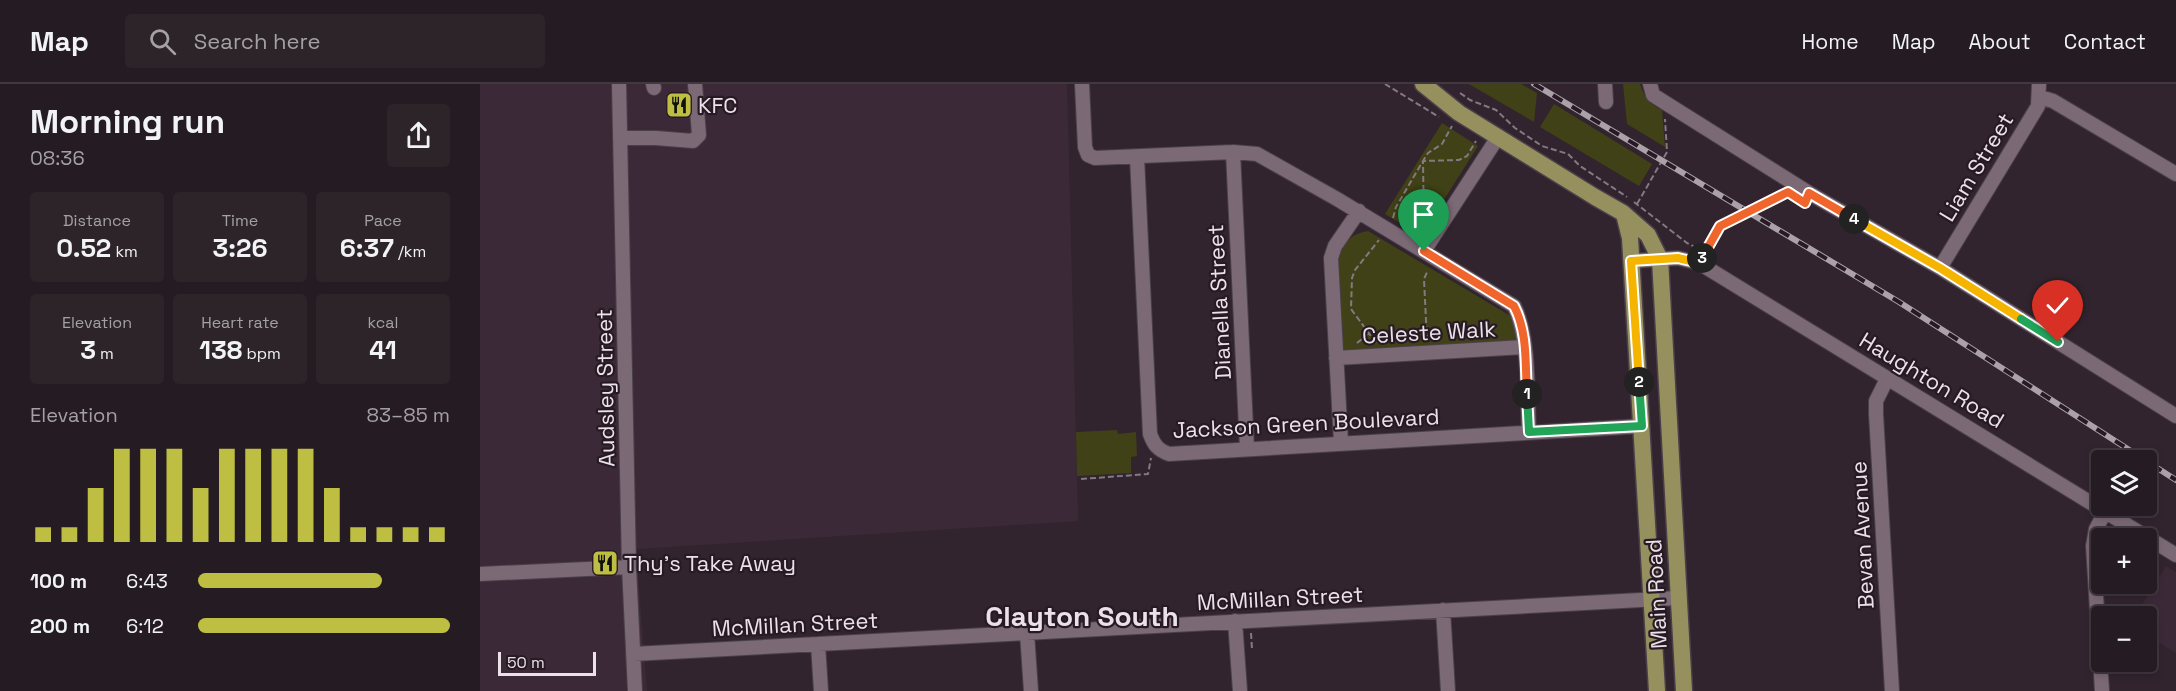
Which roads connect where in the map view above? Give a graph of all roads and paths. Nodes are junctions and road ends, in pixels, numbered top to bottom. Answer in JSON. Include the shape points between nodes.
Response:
{"nodes":[{"id":1,"x":619,"y":84,"type":"edge"},
{"id":2,"x":695,"y":84,"type":"edge"},
{"id":3,"x":1082,"y":84,"type":"edge"},
{"id":4,"x":1385,"y":84,"type":"edge"},
{"id":5,"x":1414,"y":84,"type":"edge"},
{"id":6,"x":1423,"y":84,"type":"edge"},
{"id":7,"x":1605,"y":84,"type":"edge"},
{"id":8,"x":1650,"y":84,"type":"edge"},
{"id":9,"x":1453,"y":89,"type":"dead end"},
{"id":10,"x":2040,"y":90,"type":"edge"},
{"id":11,"x":1606,"y":102,"type":"dead end"},
{"id":12,"x":1664,"y":102,"type":"junction"},
{"id":13,"x":1449,"y":114,"type":"junction"},
{"id":14,"x":1452,"y":126,"type":"dead end"},
{"id":15,"x":1460,"y":130,"type":"dead end"},
{"id":16,"x":620,"y":138,"type":"junction"},
{"id":17,"x":1487,"y":138,"type":"junction"},
{"id":18,"x":1233,"y":152,"type":"junction"},
{"id":19,"x":1137,"y":157,"type":"junction"},
{"id":20,"x":2176,"y":174,"type":"edge"},
{"id":21,"x":1788,"y":192,"type":"dead end"},
{"id":22,"x":1630,"y":208,"type":"junction"},
{"id":23,"x":1359,"y":211,"type":"junction"},
{"id":24,"x":1430,"y":254,"type":"junction"},
{"id":25,"x":1702,"y":258,"type":"junction"},
{"id":26,"x":1660,"y":259,"type":"junction"},
{"id":27,"x":1631,"y":261,"type":"junction"},
{"id":28,"x":1940,"y":268,"type":"junction"},
{"id":29,"x":1524,"y":347,"type":"junction"},
{"id":30,"x":1428,"y":353,"type":"junction"},
{"id":31,"x":1336,"y":358,"type":"junction"},
{"id":32,"x":1887,"y":379,"type":"junction"},
{"id":33,"x":2176,"y":416,"type":"edge"},
{"id":34,"x":1642,"y":426,"type":"junction"},
{"id":35,"x":1529,"y":432,"type":"junction"},
{"id":36,"x":1154,"y":443,"type":"junction"},
{"id":37,"x":1341,"y":443,"type":"junction"},
{"id":38,"x":1247,"y":449,"type":"junction"},
{"id":39,"x":1081,"y":479,"type":"dead end"},
{"id":40,"x":1672,"y":495,"type":"junction"},
{"id":41,"x":1646,"y":497,"type":"junction"},
{"id":42,"x":2091,"y":503,"type":"edge"},
{"id":43,"x":2103,"y":516,"type":"edge"},
{"id":44,"x":2112,"y":516,"type":"edge"},
{"id":45,"x":2176,"y":555,"type":"edge"},
{"id":46,"x":629,"y":567,"type":"junction"},
{"id":47,"x":480,"y":574,"type":"edge"},
{"id":48,"x":1678,"y":598,"type":"junction"},
{"id":49,"x":1652,"y":599,"type":"junction"},
{"id":50,"x":1443,"y":610,"type":"junction"},
{"id":51,"x":1235,"y":621,"type":"junction"},
{"id":52,"x":1027,"y":633,"type":"junction"},
{"id":53,"x":818,"y":644,"type":"junction"},
{"id":54,"x":633,"y":654,"type":"junction"},
{"id":55,"x":635,"y":691,"type":"edge"},
{"id":56,"x":821,"y":691,"type":"edge"},
{"id":57,"x":1031,"y":691,"type":"edge"},
{"id":58,"x":1239,"y":691,"type":"edge"},
{"id":59,"x":1448,"y":691,"type":"edge"},
{"id":60,"x":1657,"y":691,"type":"edge"},
{"id":61,"x":1684,"y":691,"type":"edge"},
{"id":62,"x":1892,"y":691,"type":"edge"},
{"id":63,"x":2102,"y":691,"type":"edge"}],
"edges":[{"from":1,"to":16,"type":"street","name":"Audsley Street"},
{"from":2,"to":16,"type":"street","via":[[699,135],[693,141]]},
{"from":3,"to":19,"type":"street","via":[[1088,155]]},
{"from":4,"to":13,"type":"path"},
{"from":5,"to":13,"type":"main road"},
{"from":6,"to":13,"type":"main road"},
{"from":7,"to":11,"type":"street"},
{"from":8,"to":12,"type":"street","via":[[1653,95]]},
{"from":9,"to":22,"type":"path","via":[[1496,110],[1542,146],[1568,154]]},
{"from":10,"to":20,"type":"street"},
{"from":10,"to":28,"type":"street","name":"Liam Street","via":[[2038,105]]},
{"from":12,"to":22,"type":"path","via":[[1667,152]]},
{"from":12,"to":28,"type":"street","via":[[1809,193]]},
{"from":13,"to":17,"type":"main road"},
{"from":14,"to":15,"type":"path"},
{"from":16,"to":46,"type":"street","name":"Audsley Street"},
{"from":17,"to":22,"type":"main road","via":[[1595,197]]},
{"from":17,"to":24,"type":"street"},
{"from":17,"to":24,"type":"path","via":[[1459,160],[1423,161]]},
{"from":18,"to":19,"type":"street"},
{"from":18,"to":23,"type":"street","via":[[1257,154]]},
{"from":18,"to":38,"type":"street","name":"Dianella Street"},
{"from":19,"to":36,"type":"street","name":"Jackson Green Boulevard","via":[[1150,434]]},
{"from":21,"to":25,"type":"path","via":[[1720,226]]},
{"from":22,"to":25,"type":"path","via":[[1687,243]]},
{"from":22,"to":26,"type":"main road"},
{"from":22,"to":27,"type":"main road"},
{"from":23,"to":24,"type":"street"},
{"from":23,"to":31,"type":"street","via":[[1331,258]]},
{"from":24,"to":29,"type":"street","via":[[1514,306],[1521,319]]},
{"from":24,"to":30,"type":"path","via":[[1424,279]]},
{"from":25,"to":26,"type":"street","name":"Haughton Road"},
{"from":25,"to":32,"type":"street","name":"Haughton Road"},
{"from":26,"to":27,"type":"street","name":"Haughton Road"},
{"from":26,"to":40,"type":"main road","name":"Main Road"},
{"from":27,"to":34,"type":"main road","name":"Main Road"},
{"from":28,"to":33,"type":"street"},
{"from":29,"to":30,"type":"street","name":"Celeste Walk"},
{"from":29,"to":35,"type":"street"},
{"from":30,"to":31,"type":"street","name":"Celeste Walk"},
{"from":31,"to":37,"type":"street"},
{"from":32,"to":42,"type":"street","name":"Haughton Road"},
{"from":32,"to":62,"type":"street","name":"Bevan Avenue","via":[[1876,401],[1876,414]]},
{"from":34,"to":35,"type":"street","name":"Jackson Green Boulevard"},
{"from":34,"to":41,"type":"main road","name":"Main Road"},
{"from":35,"to":37,"type":"street","name":"Jackson Green Boulevard"},
{"from":36,"to":38,"type":"street","name":"Jackson Green Boulevard","via":[[1169,454]]},
{"from":36,"to":39,"type":"path","via":[[1148,474]]},
{"from":37,"to":38,"type":"street","name":"Jackson Green Boulevard"},
{"from":40,"to":41,"type":"main road"},
{"from":40,"to":48,"type":"main road","name":"Main Road"},
{"from":41,"to":49,"type":"main road","name":"Main Road"},
{"from":43,"to":63,"type":"street","via":[[2093,546]]},
{"from":44,"to":45,"type":"street","name":"Haughton Road"},
{"from":46,"to":47,"type":"street"},
{"from":46,"to":54,"type":"street","name":"Audsley Street"},
{"from":48,"to":49,"type":"street","name":"McMillan Street"},
{"from":48,"to":61,"type":"main road","name":"Main Road"},
{"from":49,"to":50,"type":"street","name":"McMillan Street"},
{"from":49,"to":60,"type":"main road","name":"Main Road"},
{"from":50,"to":51,"type":"street","name":"McMillan Street"},
{"from":50,"to":59,"type":"street"},
{"from":51,"to":52,"type":"street","name":"McMillan Street"},
{"from":51,"to":58,"type":"street"},
{"from":52,"to":53,"type":"street","name":"McMillan Street"},
{"from":52,"to":57,"type":"street"},
{"from":53,"to":54,"type":"street","name":"McMillan Street"},
{"from":53,"to":56,"type":"street"},
{"from":54,"to":55,"type":"street","name":"Audsley Street"}]}
